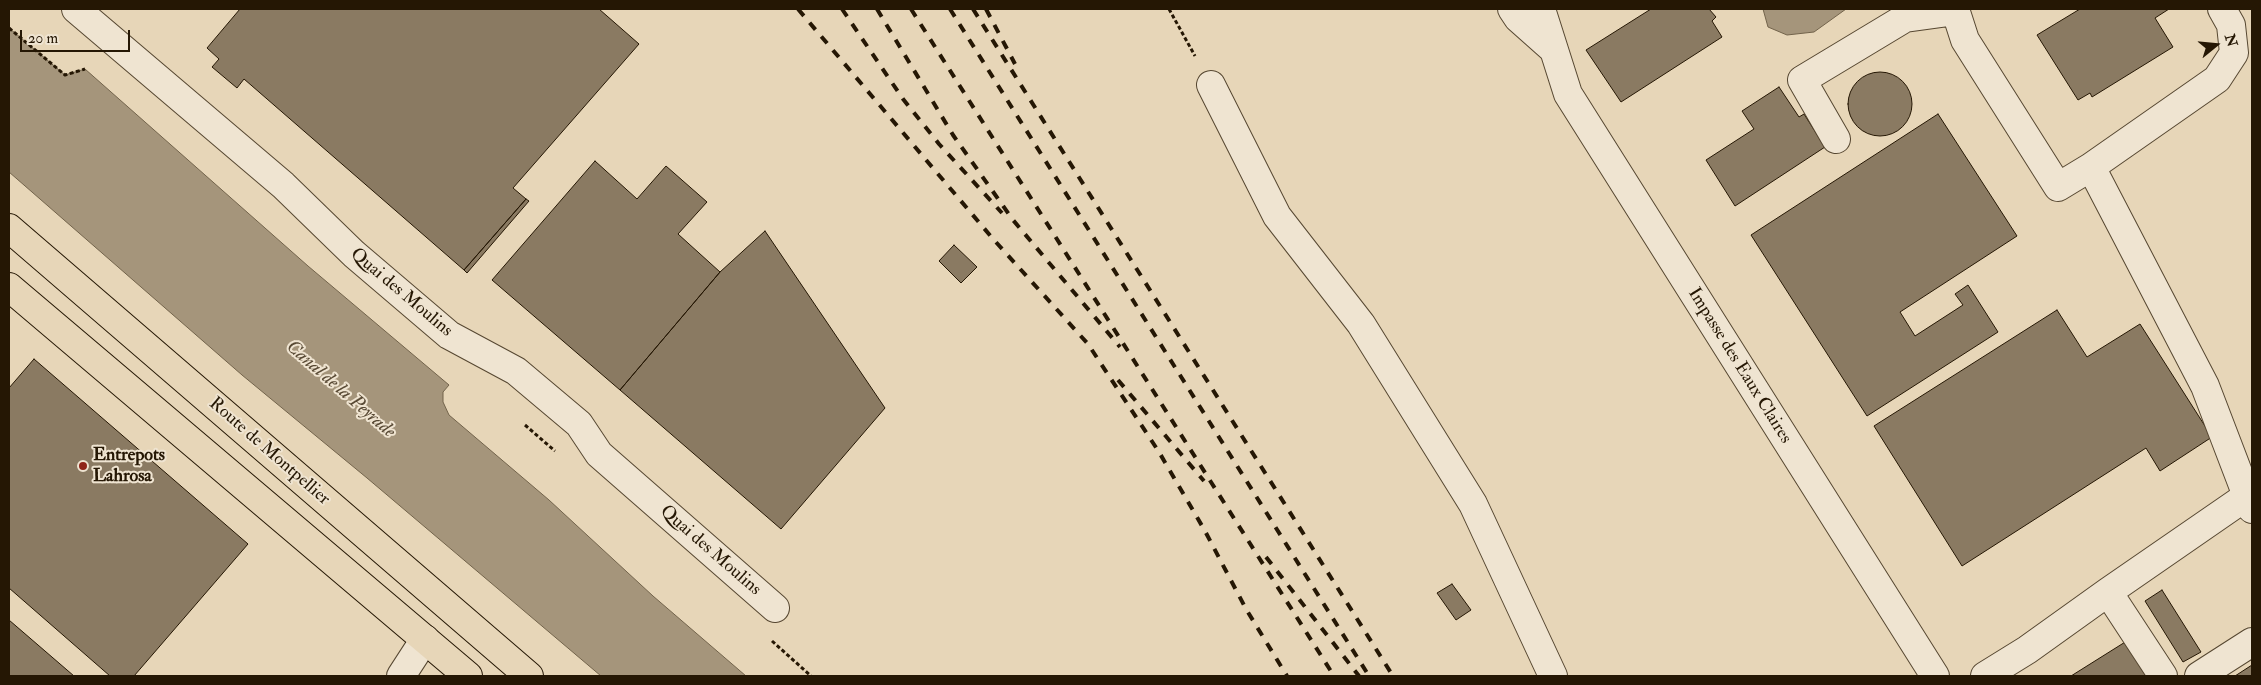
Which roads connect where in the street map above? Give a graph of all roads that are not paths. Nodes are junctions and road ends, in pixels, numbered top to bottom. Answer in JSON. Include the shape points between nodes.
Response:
{"nodes":[{"id":1,"x":76,"y":9,"type":"edge"},
{"id":2,"x":1512,"y":9,"type":"edge"},
{"id":3,"x":1541,"y":9,"type":"edge"},
{"id":4,"x":2222,"y":9,"type":"edge"},
{"id":5,"x":1956,"y":10,"type":"edge"},
{"id":6,"x":1556,"y":51,"type":"junction"},
{"id":7,"x":1211,"y":85,"type":"road end"},
{"id":8,"x":1836,"y":139,"type":"dead end"},
{"id":9,"x":2091,"y":166,"type":"junction"},
{"id":10,"x":9,"y":228,"type":"edge"},
{"id":11,"x":9,"y":287,"type":"edge"},
{"id":12,"x":2250,"y":503,"type":"edge"},
{"id":13,"x":2108,"y":592,"type":"junction"},
{"id":14,"x":775,"y":608,"type":"dead end"},
{"id":15,"x":425,"y":639,"type":"junction"},
{"id":16,"x":2252,"y":642,"type":"edge"},
{"id":17,"x":401,"y":676,"type":"edge"},
{"id":18,"x":468,"y":676,"type":"edge"},
{"id":19,"x":529,"y":676,"type":"edge"},
{"id":20,"x":1553,"y":676,"type":"edge"},
{"id":21,"x":1934,"y":676,"type":"edge"},
{"id":22,"x":1985,"y":676,"type":"edge"},
{"id":23,"x":2163,"y":676,"type":"edge"},
{"id":24,"x":2199,"y":676,"type":"edge"}],
"edges":[{"from":1,"to":14,"type":"street","name":"Quai des Moulins","via":[[283,185],[354,254],[449,335],[516,370],[579,424],[599,454]]},
{"from":2,"to":6,"type":"street"},
{"from":3,"to":6,"type":"street","name":"Impasse des Eaux Claires"},
{"from":4,"to":9,"type":"street","via":[[2231,25],[2234,52],[2218,79]]},
{"from":5,"to":8,"type":"street","via":[[1905,18],[1802,80]]},
{"from":5,"to":9,"type":"street","via":[[1965,40],[2058,187]]},
{"from":6,"to":21,"type":"street","name":"Impasse des Eaux Claires","via":[[1568,94]]},
{"from":7,"to":20,"type":"street","via":[[1277,216],[1361,324],[1473,504]]},
{"from":9,"to":12,"type":"street","via":[[2205,386]]},
{"from":10,"to":19,"type":"main road","name":"Route de Montpellier"},
{"from":11,"to":15,"type":"main road"},
{"from":12,"to":13,"type":"street"},
{"from":13,"to":22,"type":"street"},
{"from":13,"to":23,"type":"street"},
{"from":15,"to":17,"type":"street"},
{"from":15,"to":18,"type":"main road"},
{"from":16,"to":24,"type":"street"}]}
